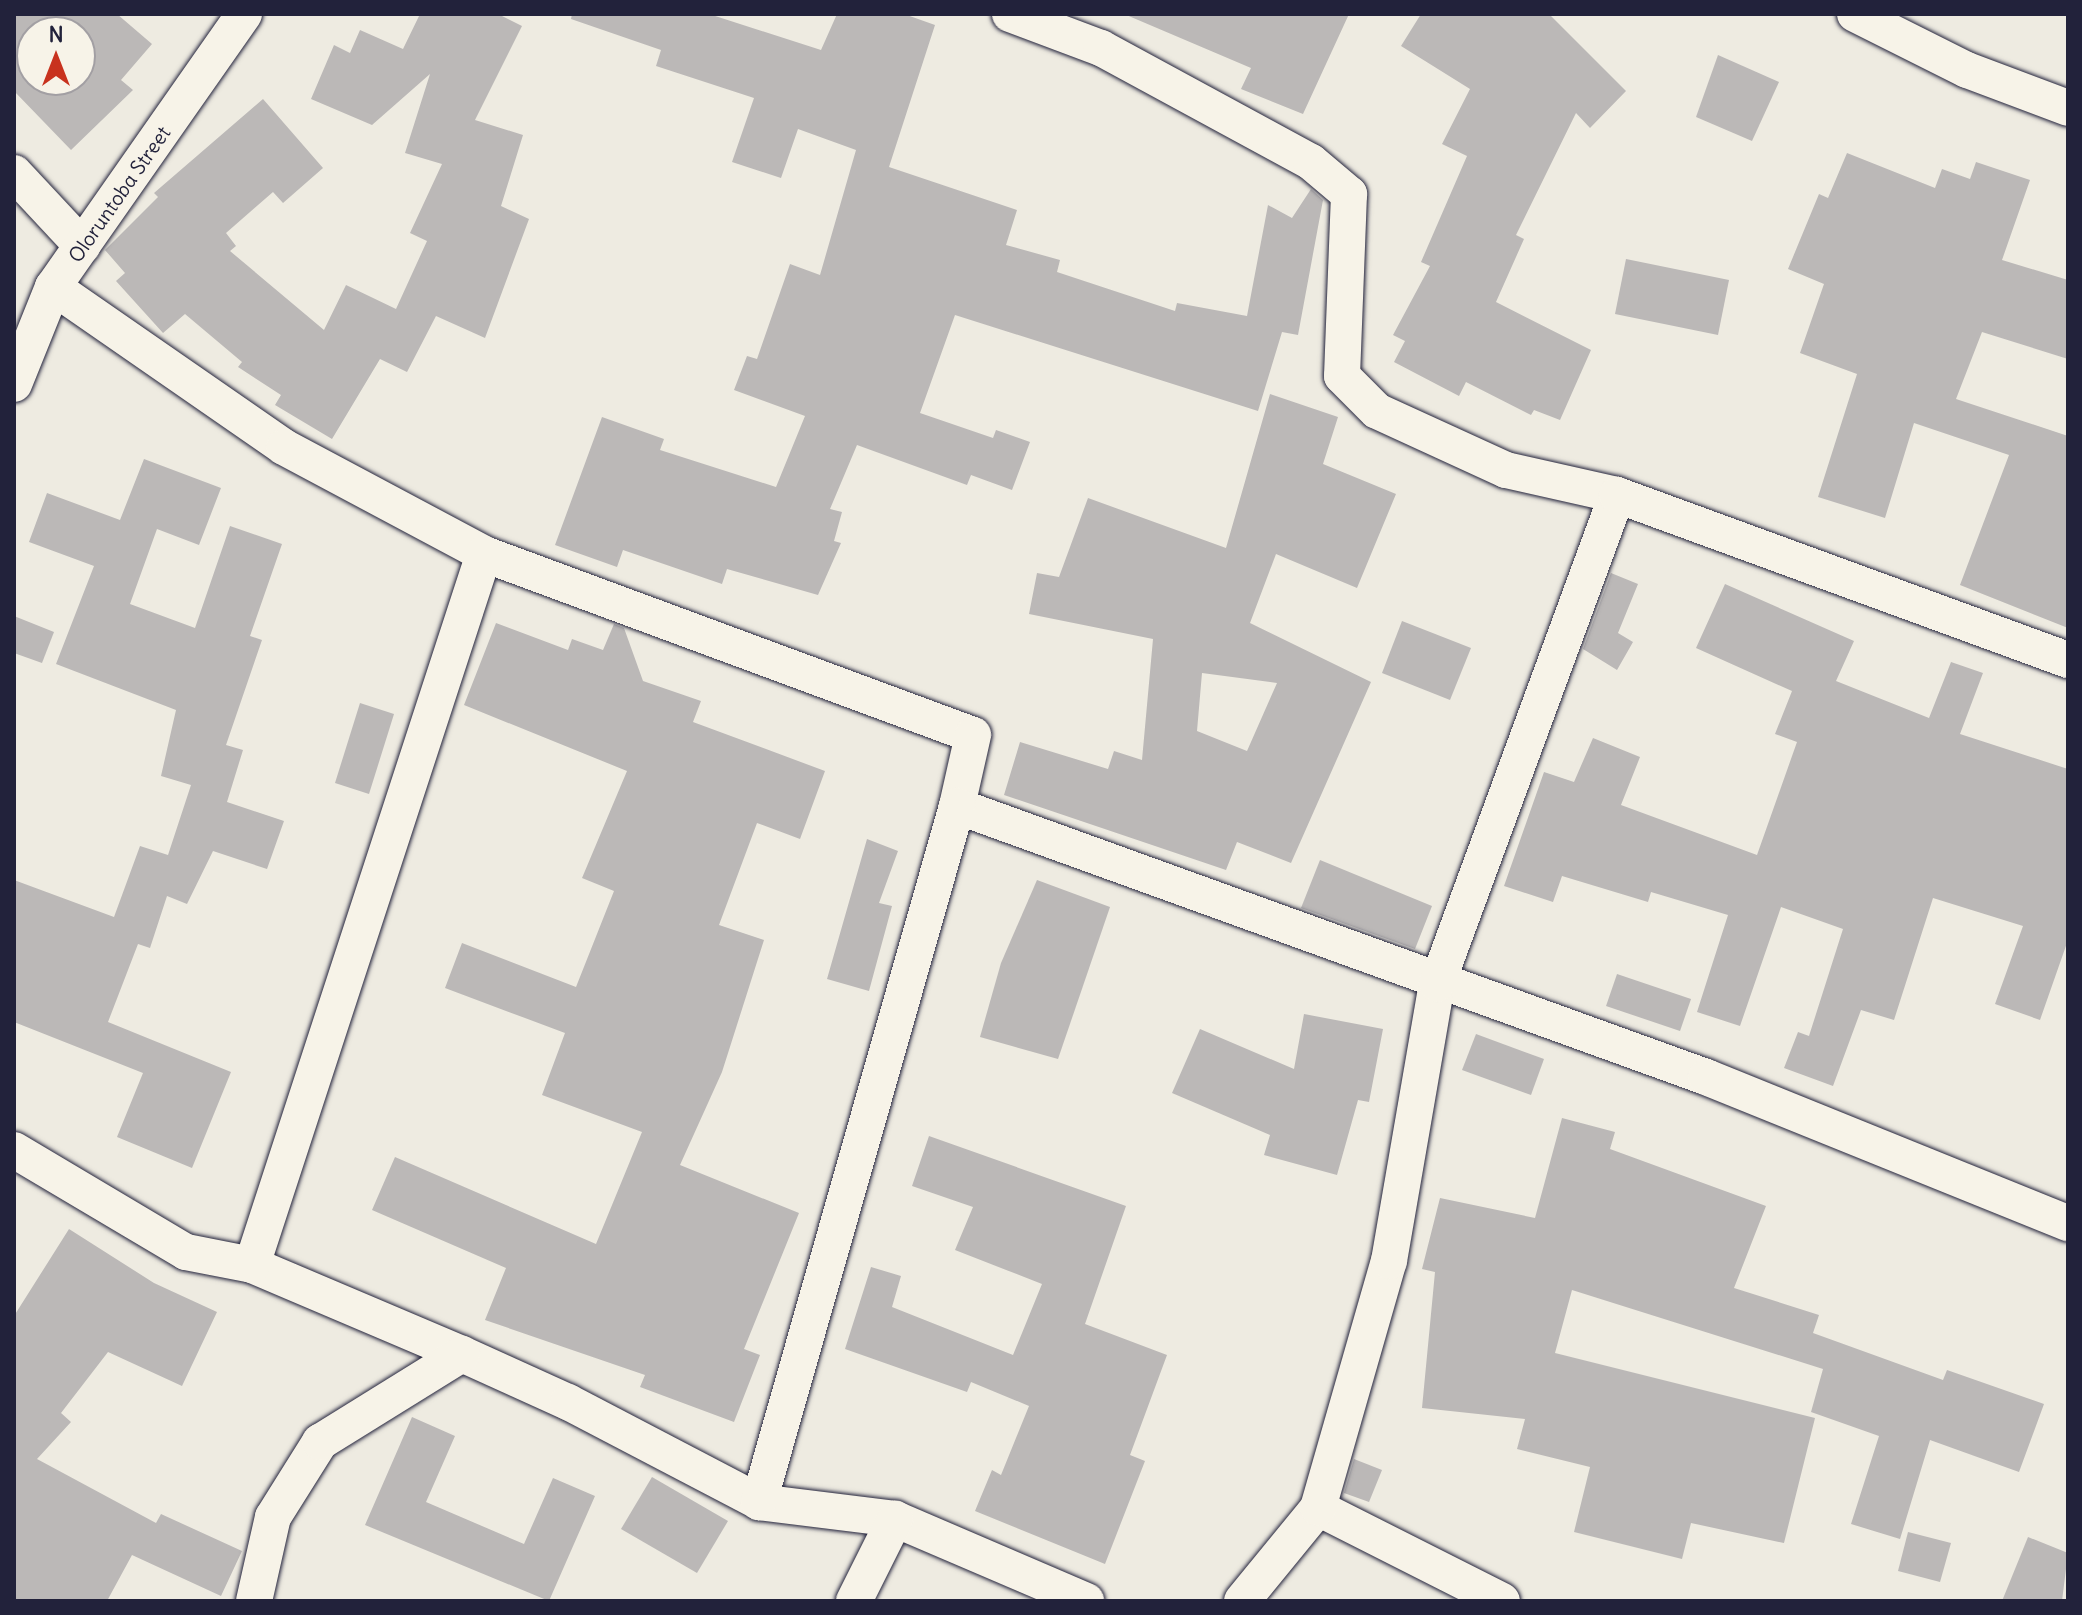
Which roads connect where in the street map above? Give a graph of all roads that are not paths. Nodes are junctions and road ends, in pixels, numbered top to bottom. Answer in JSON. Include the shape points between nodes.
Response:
{"nodes":[{"id":1,"x":244,"y":14,"type":"edge"},
{"id":2,"x":1010,"y":14,"type":"edge"},
{"id":3,"x":1855,"y":14,"type":"edge"},
{"id":4,"x":2068,"y":108,"type":"edge"},
{"id":5,"x":14,"y":173,"type":"edge"},
{"id":6,"x":82,"y":246,"type":"junction"},
{"id":7,"x":53,"y":287,"type":"junction"},
{"id":8,"x":14,"y":384,"type":"edge"},
{"id":9,"x":1617,"y":495,"type":"junction"},
{"id":10,"x":484,"y":554,"type":"junction"},
{"id":11,"x":2068,"y":660,"type":"edge"},
{"id":12,"x":957,"y":806,"type":"junction"},
{"id":13,"x":1437,"y":984,"type":"junction"},
{"id":14,"x":14,"y":1150,"type":"edge"},
{"id":15,"x":2068,"y":1223,"type":"edge"},
{"id":16,"x":252,"y":1265,"type":"junction"},
{"id":17,"x":462,"y":1354,"type":"junction"},
{"id":18,"x":759,"y":1502,"type":"junction"},
{"id":19,"x":1318,"y":1508,"type":"junction"},
{"id":20,"x":895,"y":1519,"type":"junction"},
{"id":21,"x":254,"y":1601,"type":"edge"},
{"id":22,"x":854,"y":1601,"type":"edge"},
{"id":23,"x":1086,"y":1601,"type":"edge"},
{"id":24,"x":1242,"y":1601,"type":"edge"},
{"id":25,"x":1502,"y":1601,"type":"edge"}],
"edges":[{"from":1,"to":6,"type":"street","name":"Oloruntoba Street"},
{"from":2,"to":9,"type":"street","via":[[1115,55],[1311,162],[1349,194],[1342,376],[1377,411],[1506,470]]},
{"from":3,"to":4,"type":"street","via":[[1967,70]]},
{"from":5,"to":6,"type":"street"},
{"from":6,"to":7,"type":"street","name":"Oloruntoba Street"},
{"from":7,"to":8,"type":"street","name":"Oloruntoba Street"},
{"from":7,"to":10,"type":"street","via":[[284,447]]},
{"from":9,"to":11,"type":"street"},
{"from":9,"to":13,"type":"street"},
{"from":10,"to":12,"type":"street","via":[[973,735]]},
{"from":10,"to":16,"type":"street"},
{"from":12,"to":13,"type":"street"},
{"from":12,"to":18,"type":"street"},
{"from":13,"to":15,"type":"street","via":[[1706,1077]]},
{"from":13,"to":19,"type":"street","via":[[1389,1261]]},
{"from":14,"to":16,"type":"street","via":[[186,1252]]},
{"from":16,"to":17,"type":"street"},
{"from":17,"to":18,"type":"street","via":[[568,1402]]},
{"from":17,"to":21,"type":"street","via":[[320,1442],[273,1517]]},
{"from":18,"to":20,"type":"street"},
{"from":19,"to":24,"type":"street"},
{"from":19,"to":25,"type":"street"},
{"from":20,"to":22,"type":"street"},
{"from":20,"to":23,"type":"street"}]}
